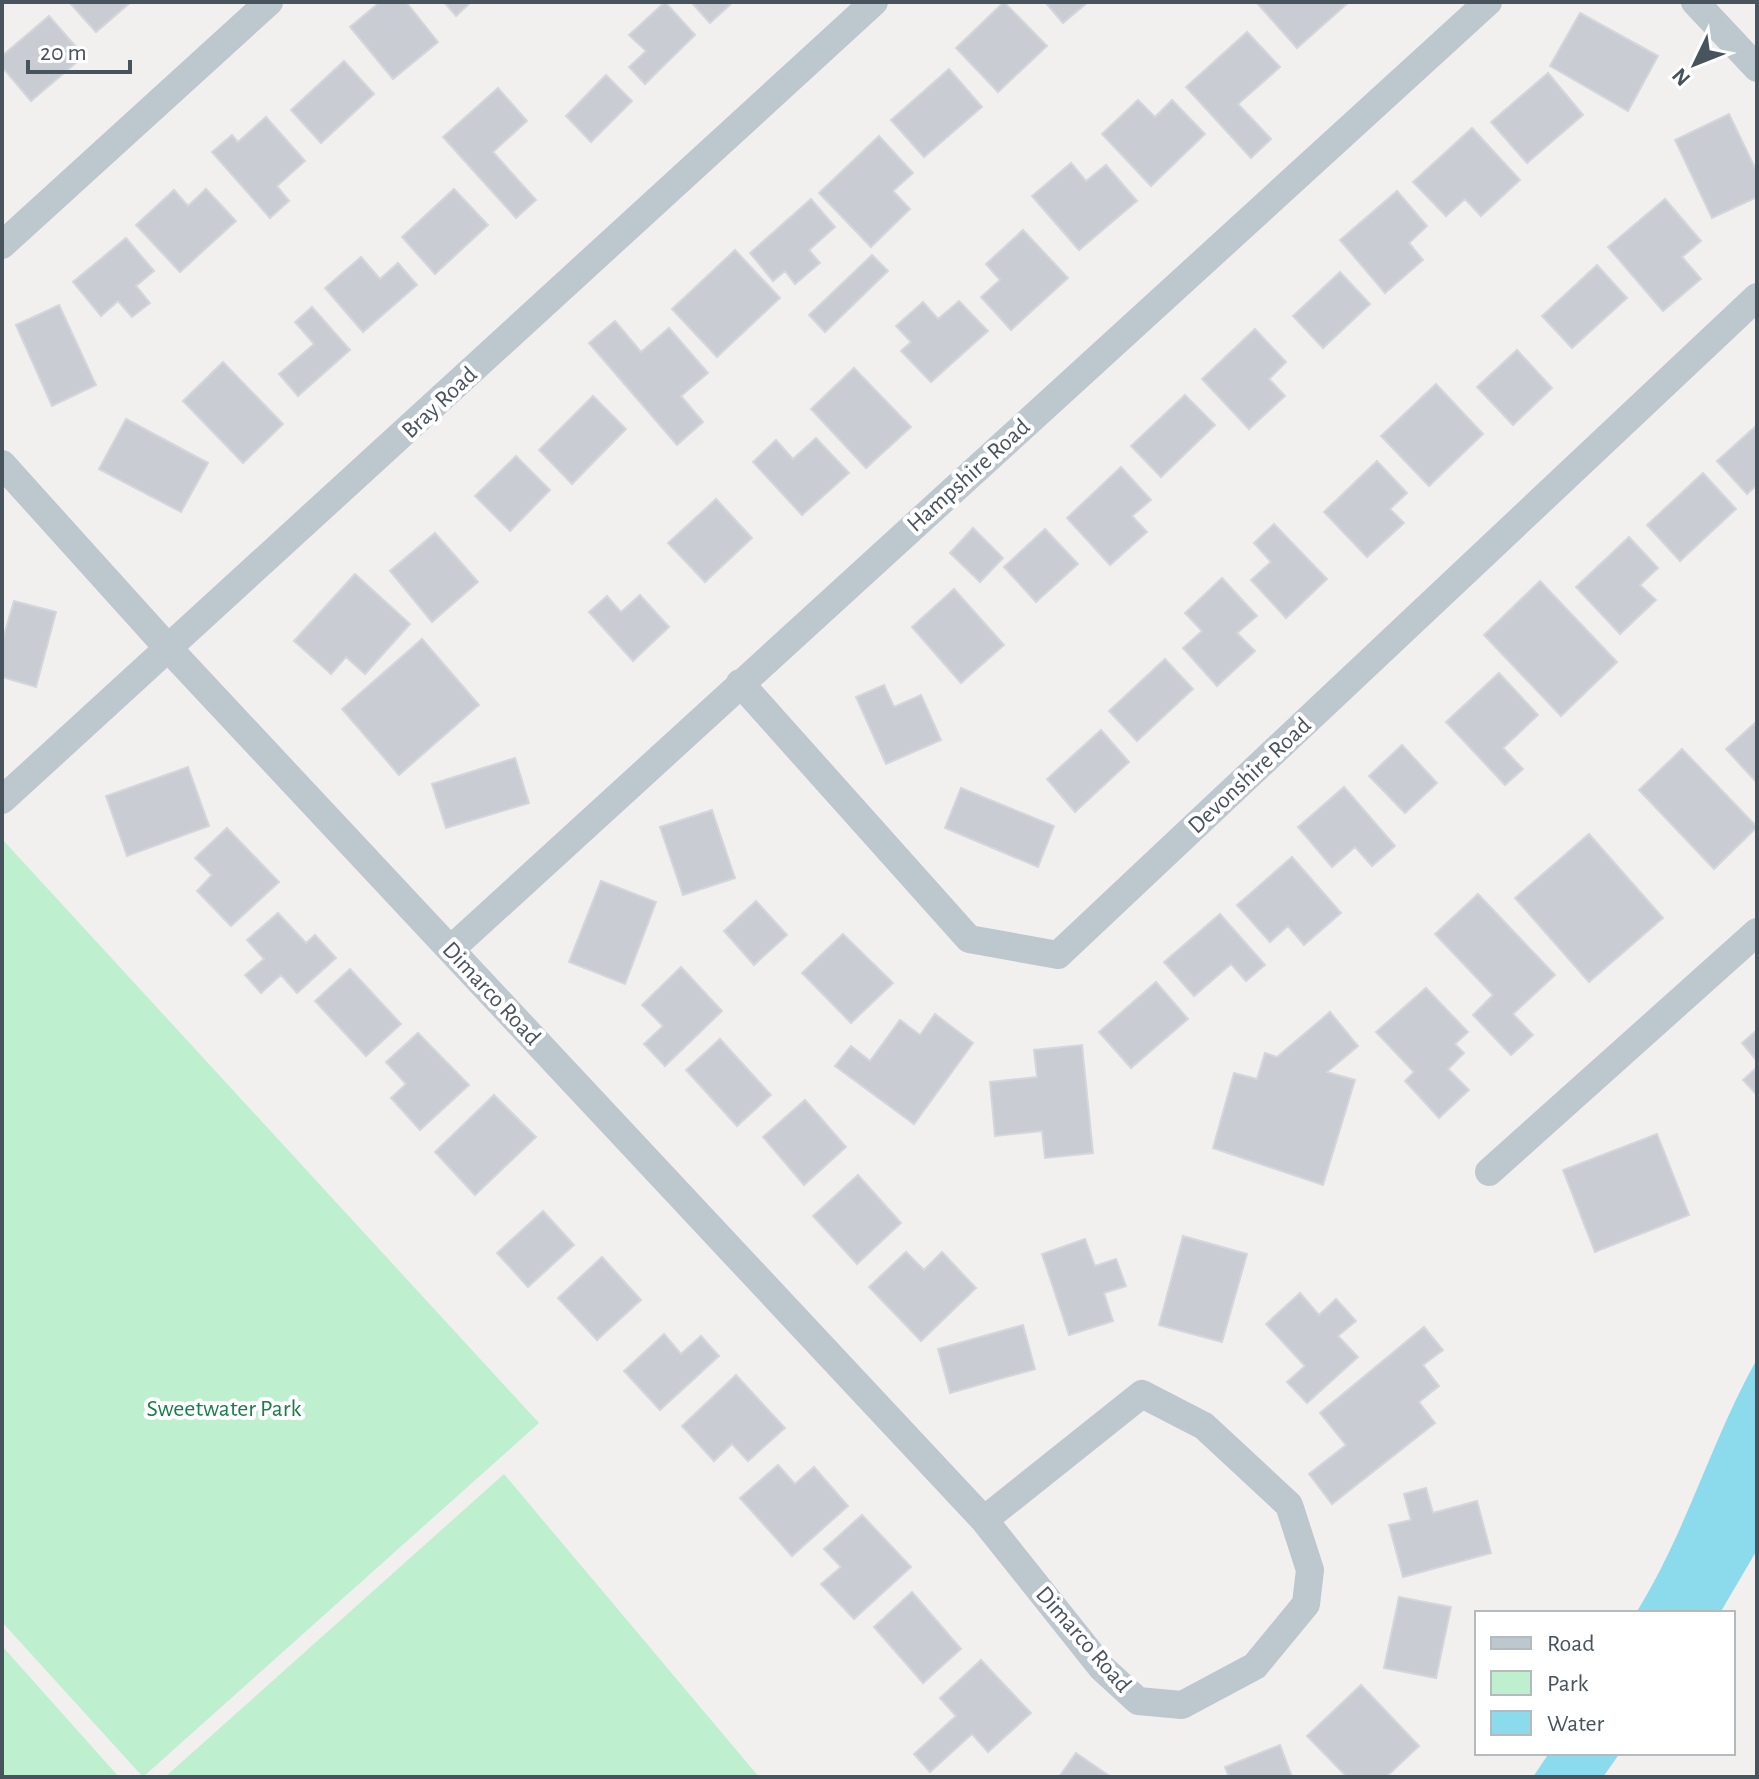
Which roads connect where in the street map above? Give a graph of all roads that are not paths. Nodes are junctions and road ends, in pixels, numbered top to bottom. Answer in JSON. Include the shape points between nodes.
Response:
{"nodes":[{"id":1,"x":269,"y":2,"type":"edge"},
{"id":2,"x":874,"y":2,"type":"edge"},
{"id":3,"x":1488,"y":2,"type":"edge"},
{"id":4,"x":1695,"y":2,"type":"edge"},
{"id":5,"x":1757,"y":68,"type":"edge"},
{"id":6,"x":2,"y":245,"type":"edge"},
{"id":7,"x":1757,"y":297,"type":"edge"},
{"id":8,"x":2,"y":464,"type":"edge"},
{"id":9,"x":169,"y":649,"type":"junction"},
{"id":10,"x":740,"y":683,"type":"junction"},
{"id":11,"x":2,"y":800,"type":"edge"},
{"id":12,"x":1757,"y":932,"type":"edge"},
{"id":13,"x":451,"y":949,"type":"junction"},
{"id":14,"x":1489,"y":1172,"type":"dead end"},
{"id":15,"x":984,"y":1520,"type":"junction"}],
"edges":[{"from":1,"to":6,"type":"street"},
{"from":2,"to":9,"type":"street","name":"Bray Road"},
{"from":3,"to":10,"type":"street","name":"Hampshire Road"},
{"from":4,"to":5,"type":"street"},
{"from":7,"to":10,"type":"street","name":"Devonshire Road","via":[[1058,955],[969,939]]},
{"from":8,"to":9,"type":"street","name":"Dimarco Road"},
{"from":9,"to":11,"type":"street","name":"Bray Road"},
{"from":9,"to":13,"type":"street","name":"Dimarco Road"},
{"from":10,"to":13,"type":"street","name":"Hampshire Road"},
{"from":12,"to":14,"type":"street"},
{"from":13,"to":15,"type":"street","name":"Dimarco Road"},
{"from":15,"to":15,"type":"street","name":"Dimarco Road","via":[[1102,1668],[1138,1701],[1182,1705],[1255,1666],[1306,1604],[1310,1570],[1289,1505],[1204,1426],[1142,1394]]}]}
